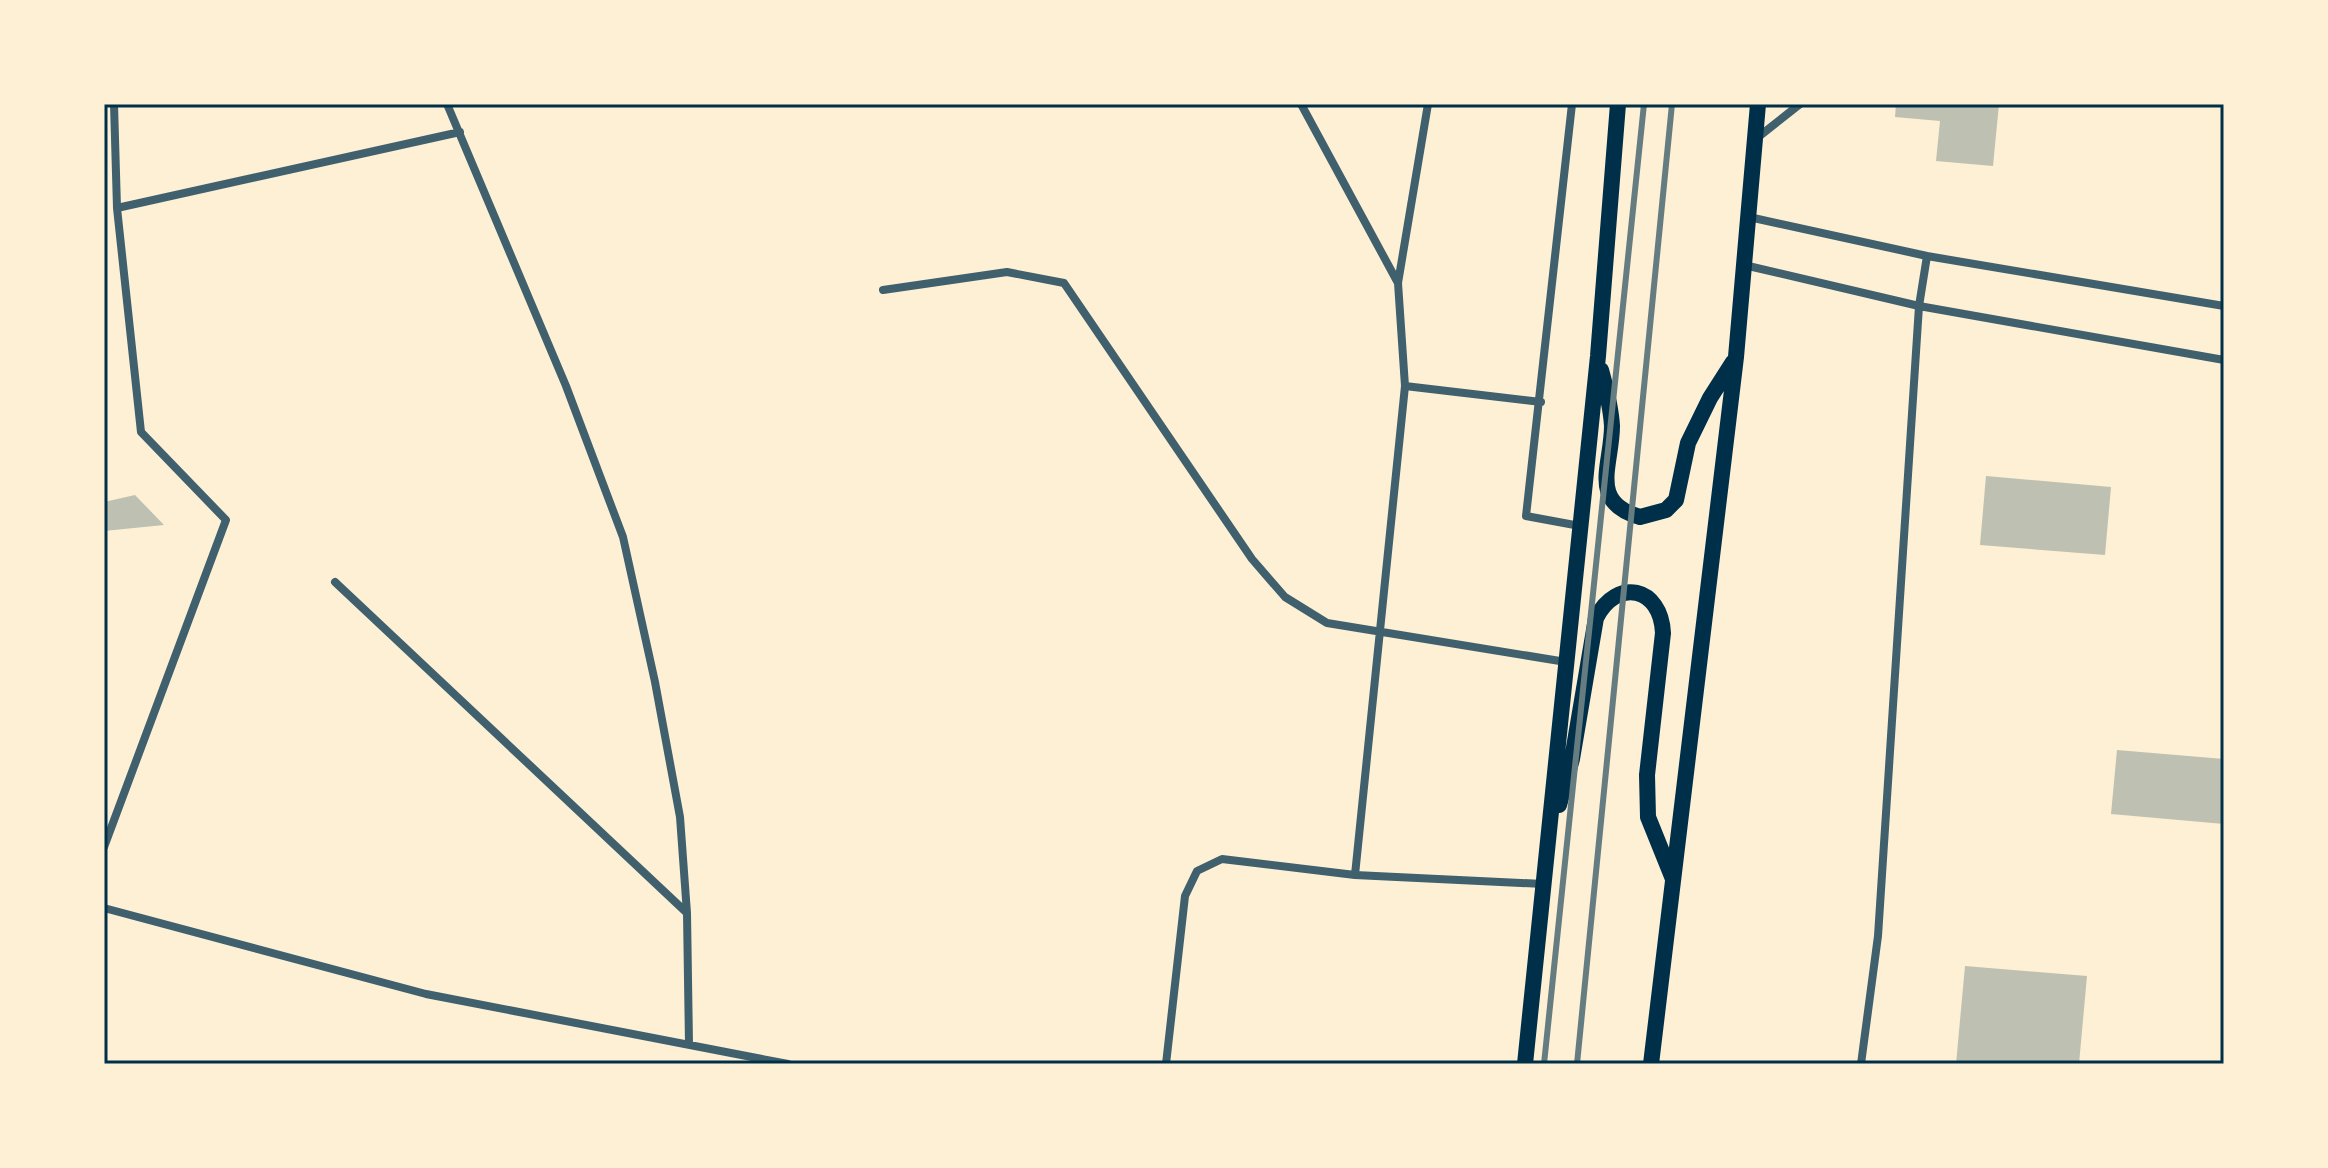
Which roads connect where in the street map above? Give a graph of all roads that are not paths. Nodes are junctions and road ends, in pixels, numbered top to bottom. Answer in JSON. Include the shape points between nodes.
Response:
{"nodes":[{"id":1,"x":114,"y":104,"type":"edge"},
{"id":2,"x":447,"y":104,"type":"edge"},
{"id":3,"x":1301,"y":104,"type":"edge"},
{"id":4,"x":1428,"y":104,"type":"edge"},
{"id":5,"x":1572,"y":104,"type":"edge"},
{"id":6,"x":1618,"y":104,"type":"edge"},
{"id":7,"x":1758,"y":104,"type":"edge"},
{"id":8,"x":1800,"y":104,"type":"edge"},
{"id":9,"x":460,"y":132,"type":"junction"},
{"id":10,"x":1755,"y":139,"type":"junction"},
{"id":11,"x":117,"y":208,"type":"junction"},
{"id":12,"x":1749,"y":217,"type":"junction"},
{"id":13,"x":1927,"y":256,"type":"junction"},
{"id":14,"x":1744,"y":265,"type":"junction"},
{"id":15,"x":1398,"y":283,"type":"junction"},
{"id":16,"x":883,"y":290,"type":"dead end"},
{"id":17,"x":1919,"y":306,"type":"junction"},
{"id":18,"x":2224,"y":306,"type":"edge"},
{"id":19,"x":1598,"y":356,"type":"junction"},
{"id":20,"x":1736,"y":357,"type":"junction"},
{"id":21,"x":2224,"y":360,"type":"edge"},
{"id":22,"x":1405,"y":386,"type":"junction"},
{"id":23,"x":1541,"y":402,"type":"junction"},
{"id":24,"x":1580,"y":526,"type":"junction"},
{"id":25,"x":335,"y":582,"type":"dead end"},
{"id":26,"x":1380,"y":634,"type":"junction"},
{"id":27,"x":1566,"y":662,"type":"junction"},
{"id":28,"x":104,"y":847,"type":"edge"},
{"id":29,"x":1547,"y":852,"type":"junction"},
{"id":30,"x":1355,"y":875,"type":"junction"},
{"id":31,"x":1673,"y":881,"type":"junction"},
{"id":32,"x":1543,"y":884,"type":"junction"},
{"id":33,"x":104,"y":908,"type":"edge"},
{"id":34,"x":687,"y":913,"type":"junction"},
{"id":35,"x":689,"y":1044,"type":"junction"},
{"id":36,"x":788,"y":1064,"type":"edge"},
{"id":37,"x":1166,"y":1064,"type":"edge"},
{"id":38,"x":1525,"y":1064,"type":"edge"},
{"id":39,"x":1651,"y":1064,"type":"edge"},
{"id":40,"x":1861,"y":1064,"type":"edge"}],
"edges":[{"from":1,"to":11,"type":"street"},
{"from":2,"to":9,"type":"street"},
{"from":3,"to":15,"type":"street"},
{"from":4,"to":15,"type":"street"},
{"from":5,"to":23,"type":"street"},
{"from":6,"to":19,"type":"main road"},
{"from":7,"to":10,"type":"main road"},
{"from":8,"to":10,"type":"street"},
{"from":9,"to":11,"type":"street"},
{"from":9,"to":34,"type":"street","via":[[623,537],[680,817]]},
{"from":10,"to":12,"type":"main road"},
{"from":11,"to":28,"type":"street","via":[[141,432],[226,520]]},
{"from":12,"to":13,"type":"street"},
{"from":12,"to":14,"type":"main road"},
{"from":13,"to":17,"type":"street"},
{"from":13,"to":18,"type":"street"},
{"from":14,"to":17,"type":"street"},
{"from":14,"to":20,"type":"main road"},
{"from":15,"to":22,"type":"street"},
{"from":16,"to":26,"type":"street","via":[[1007,272],[1064,283],[1252,559],[1285,597],[1327,623]]},
{"from":17,"to":21,"type":"street"},
{"from":17,"to":40,"type":"street","via":[[1878,936]]},
{"from":19,"to":20,"type":"main road","via":[[1612,427],[1608,492],[1625,513],[1640,517],[1666,510],[1676,500],[1688,443]]},
{"from":19,"to":24,"type":"main road"},
{"from":20,"to":31,"type":"main road"},
{"from":22,"to":23,"type":"street"},
{"from":22,"to":26,"type":"street"},
{"from":23,"to":24,"type":"street","via":[[1526,516]]},
{"from":24,"to":27,"type":"main road"},
{"from":25,"to":34,"type":"street"},
{"from":26,"to":27,"type":"street"},
{"from":26,"to":30,"type":"street"},
{"from":27,"to":29,"type":"main road"},
{"from":29,"to":31,"type":"main road","via":[[1572,759],[1596,618],[1615,595],[1644,595],[1663,618],[1647,775],[1648,817]]},
{"from":29,"to":32,"type":"main road"},
{"from":30,"to":32,"type":"street"},
{"from":30,"to":37,"type":"street","via":[[1222,859],[1197,871],[1185,896]]},
{"from":31,"to":39,"type":"main road"},
{"from":32,"to":38,"type":"main road"},
{"from":33,"to":35,"type":"street","via":[[426,994]]},
{"from":34,"to":35,"type":"street"},
{"from":35,"to":36,"type":"street"}]}
